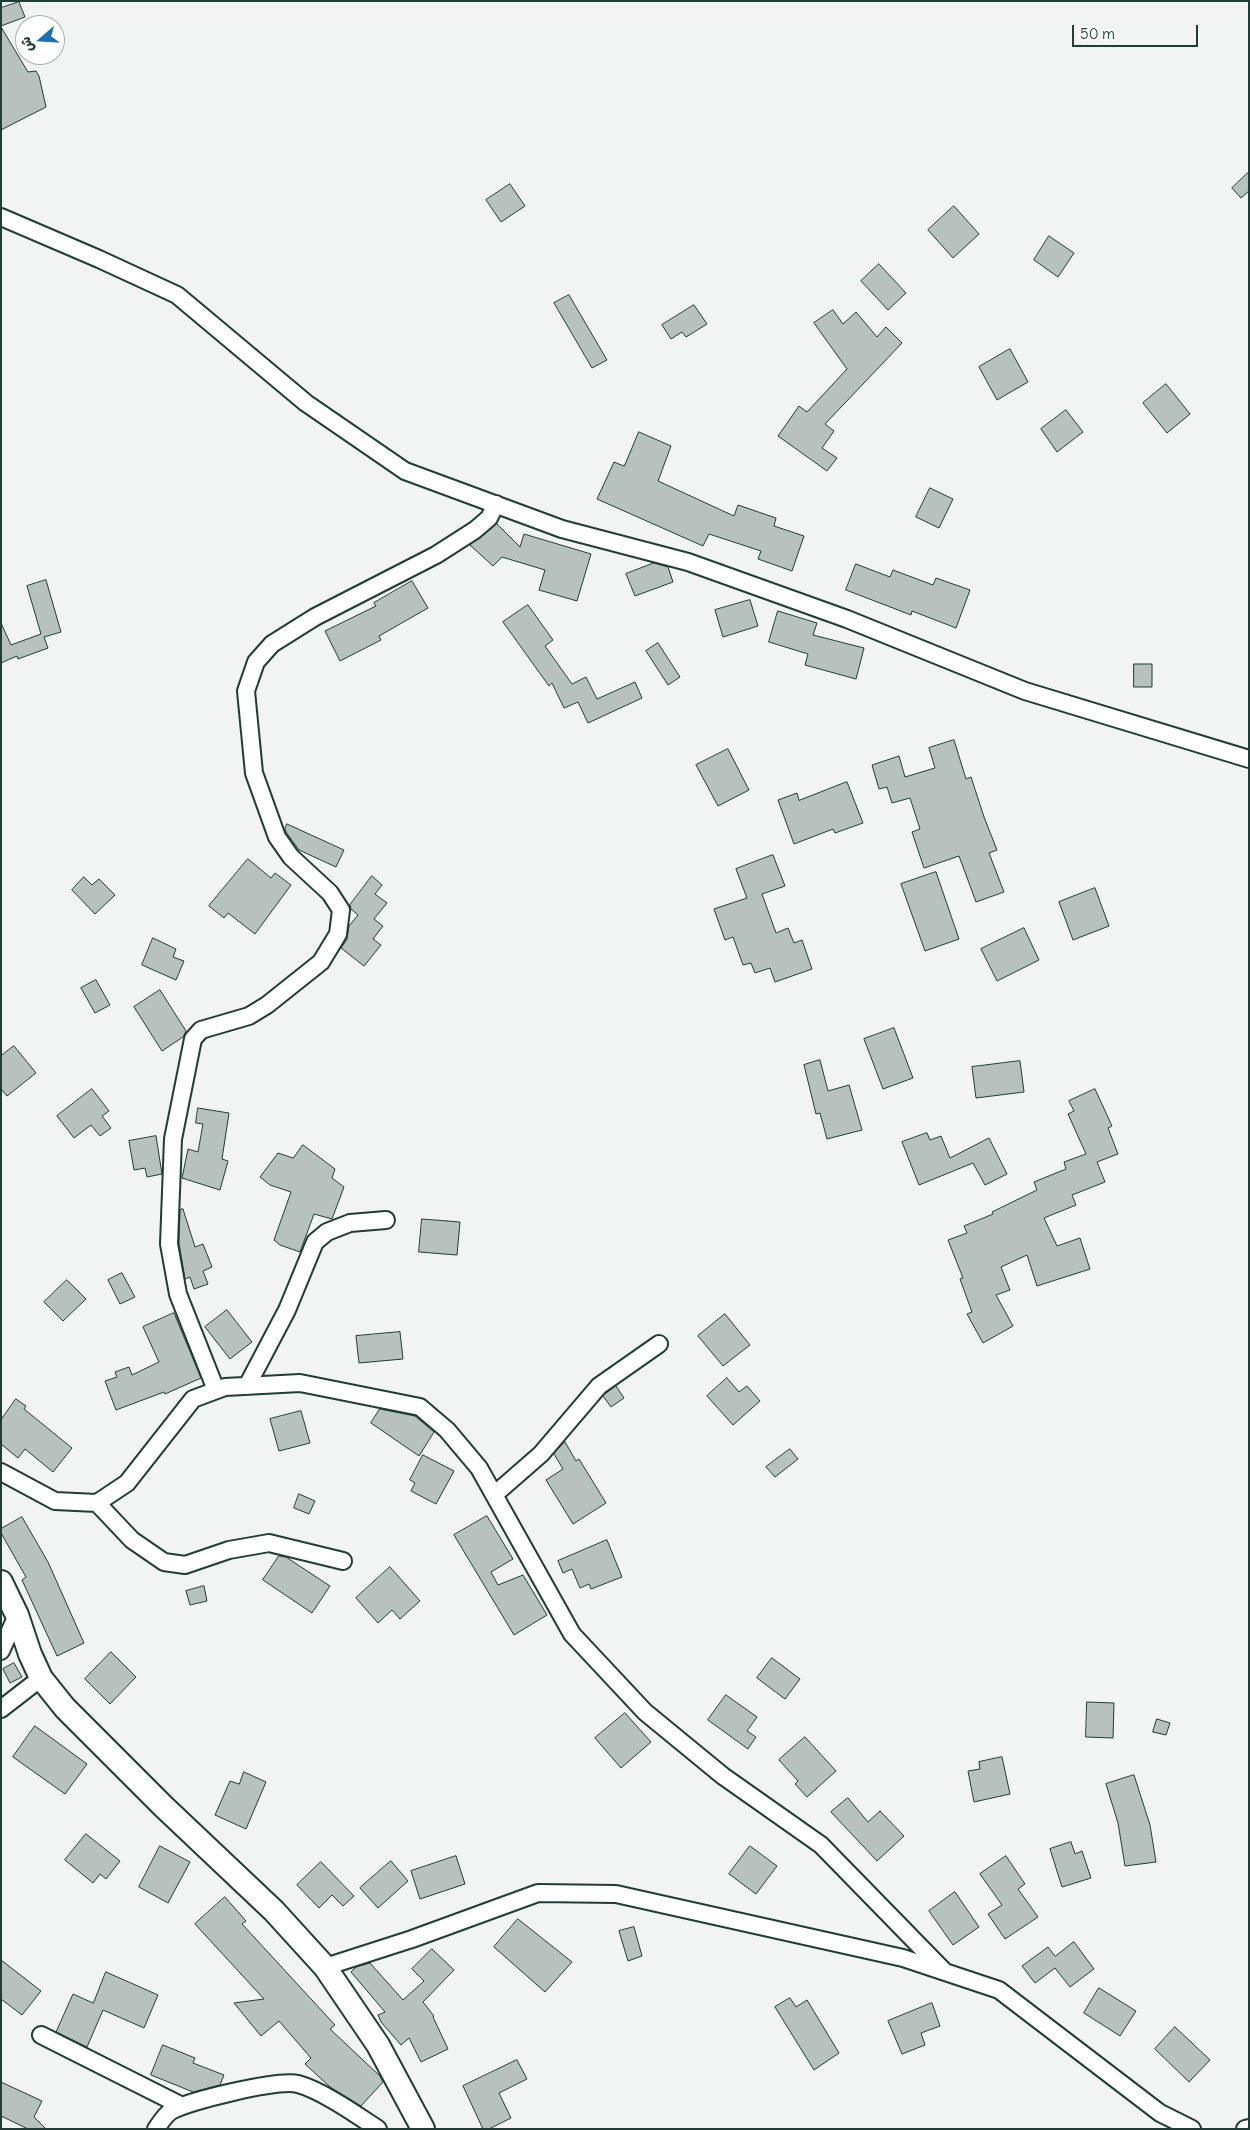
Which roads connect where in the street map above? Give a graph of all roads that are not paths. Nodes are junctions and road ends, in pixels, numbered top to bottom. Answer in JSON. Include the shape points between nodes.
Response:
{"nodes":[{"id":1,"x":1,"y":217,"type":"edge"},
{"id":2,"x":496,"y":504,"type":"junction"},
{"id":3,"x":1249,"y":758,"type":"edge"},
{"id":4,"x":386,"y":1220,"type":"dead end"},
{"id":5,"x":659,"y":1344,"type":"dead end"},
{"id":6,"x":247,"y":1386,"type":"junction"},
{"id":7,"x":216,"y":1390,"type":"junction"},
{"id":8,"x":1,"y":1472,"type":"edge"},
{"id":9,"x":494,"y":1495,"type":"junction"},
{"id":10,"x":97,"y":1503,"type":"junction"},
{"id":11,"x":343,"y":1560,"type":"dead end"},
{"id":12,"x":1,"y":1582,"type":"edge"},
{"id":13,"x":17,"y":1615,"type":"junction"},
{"id":14,"x":1,"y":1651,"type":"edge"},
{"id":15,"x":42,"y":1678,"type":"junction"},
{"id":16,"x":1,"y":1709,"type":"edge"},
{"id":17,"x":325,"y":1967,"type":"junction"},
{"id":18,"x":944,"y":1971,"type":"junction"},
{"id":19,"x":41,"y":2035,"type":"dead end"},
{"id":20,"x":182,"y":2106,"type":"junction"},
{"id":21,"x":156,"y":2129,"type":"edge"},
{"id":22,"x":378,"y":2129,"type":"edge"},
{"id":23,"x":423,"y":2129,"type":"edge"},
{"id":24,"x":1192,"y":2129,"type":"edge"}],
"edges":[{"from":1,"to":2,"type":"street","via":[[177,295],[306,403],[405,471]]},
{"from":2,"to":3,"type":"street","via":[[562,528],[698,565],[848,619],[1025,690]]},
{"from":2,"to":7,"type":"street","via":[[489,518],[452,545],[315,617],[272,644],[256,662],[248,684],[254,773],[277,837],[291,857],[330,893],[341,910],[338,934],[321,962],[249,1016],[201,1030],[193,1039],[173,1139],[169,1244],[178,1294]]},
{"from":4,"to":6,"type":"street","via":[[350,1224],[327,1232],[315,1242],[288,1310]]},
{"from":5,"to":9,"type":"street","via":[[599,1386],[541,1454]]},
{"from":6,"to":7,"type":"street"},
{"from":6,"to":9,"type":"street","via":[[300,1383],[420,1407],[447,1430],[474,1462]]},
{"from":7,"to":10,"type":"street","via":[[193,1399],[127,1483]]},
{"from":8,"to":10,"type":"street","via":[[55,1502]]},
{"from":9,"to":18,"type":"street","via":[[572,1634],[645,1712],[723,1776],[821,1845]]},
{"from":10,"to":11,"type":"street","via":[[132,1540],[164,1562],[185,1565],[229,1550],[269,1542]]},
{"from":12,"to":13,"type":"main road"},
{"from":13,"to":14,"type":"street"},
{"from":13,"to":15,"type":"main road"},
{"from":15,"to":16,"type":"street"},
{"from":15,"to":17,"type":"main road","via":[[65,1708],[274,1911]]},
{"from":17,"to":18,"type":"street","via":[[538,1893],[616,1894],[903,1958]]},
{"from":17,"to":23,"type":"main road","via":[[378,2045]]},
{"from":18,"to":24,"type":"street","via":[[999,1990],[1160,2113]]},
{"from":19,"to":20,"type":"street"},
{"from":20,"to":21,"type":"street","via":[[169,2112]]},
{"from":20,"to":22,"type":"street","via":[[255,2087],[297,2084],[330,2099]]}]}
